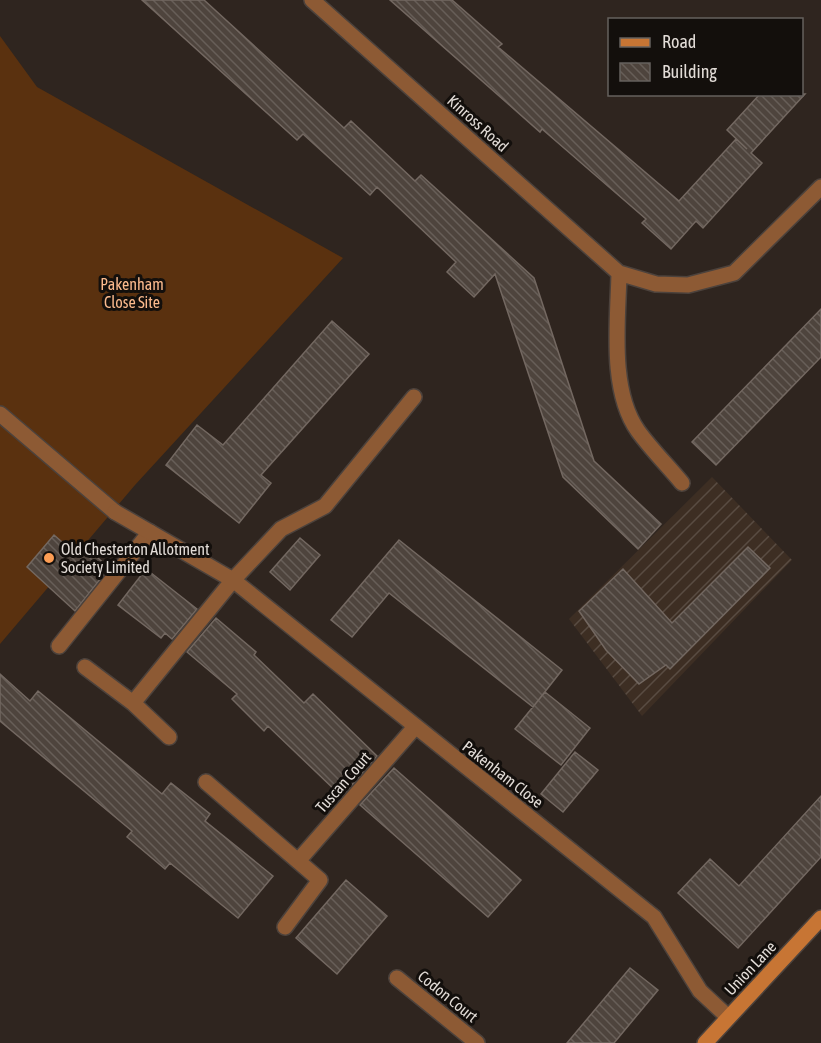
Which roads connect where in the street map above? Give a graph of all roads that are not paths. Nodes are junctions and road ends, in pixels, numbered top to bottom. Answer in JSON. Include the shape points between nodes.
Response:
{"nodes":[{"id":1,"x":312,"y":0,"type":"edge"},
{"id":2,"x":821,"y":187,"type":"edge"},
{"id":3,"x":620,"y":273,"type":"junction"},
{"id":4,"x":414,"y":397,"type":"dead end"},
{"id":5,"x":0,"y":414,"type":"edge"},
{"id":6,"x":682,"y":483,"type":"dead end"},
{"id":7,"x":150,"y":532,"type":"junction"},
{"id":8,"x":233,"y":580,"type":"junction"},
{"id":9,"x":59,"y":646,"type":"dead end"},
{"id":10,"x":85,"y":667,"type":"dead end"},
{"id":11,"x":133,"y":703,"type":"junction"},
{"id":12,"x":415,"y":728,"type":"junction"},
{"id":13,"x":169,"y":737,"type":"dead end"},
{"id":14,"x":206,"y":782,"type":"dead end"},
{"id":15,"x":297,"y":861,"type":"junction"},
{"id":16,"x":821,"y":918,"type":"edge"},
{"id":17,"x":285,"y":927,"type":"dead end"},
{"id":18,"x":397,"y":978,"type":"dead end"},
{"id":19,"x":728,"y":1017,"type":"junction"},
{"id":20,"x":477,"y":1043,"type":"edge"},
{"id":21,"x":705,"y":1043,"type":"edge"}],
"edges":[{"from":1,"to":3,"type":"street","name":"Kinross Road"},
{"from":2,"to":3,"type":"street","name":"Kinross Road","via":[[734,273],[688,285],[656,284]]},
{"from":3,"to":6,"type":"street","via":[[617,347],[624,403],[637,430]]},
{"from":4,"to":8,"type":"street","via":[[325,506],[281,528]]},
{"from":5,"to":7,"type":"street","name":"Pakenham Close","via":[[115,512]]},
{"from":7,"to":8,"type":"street","name":"Pakenham Close"},
{"from":7,"to":9,"type":"street"},
{"from":8,"to":11,"type":"street"},
{"from":8,"to":12,"type":"street","name":"Pakenham Close"},
{"from":10,"to":11,"type":"street"},
{"from":11,"to":13,"type":"street"},
{"from":12,"to":15,"type":"street","name":"Tuscan Court"},
{"from":12,"to":19,"type":"street","name":"Pakenham Close","via":[[654,917],[699,991]]},
{"from":14,"to":15,"type":"street"},
{"from":15,"to":17,"type":"street","via":[[320,880]]},
{"from":16,"to":19,"type":"street","name":"Union Lane"},
{"from":18,"to":20,"type":"street","name":"Codon Court"},
{"from":19,"to":21,"type":"street","name":"Union Lane"}]}
